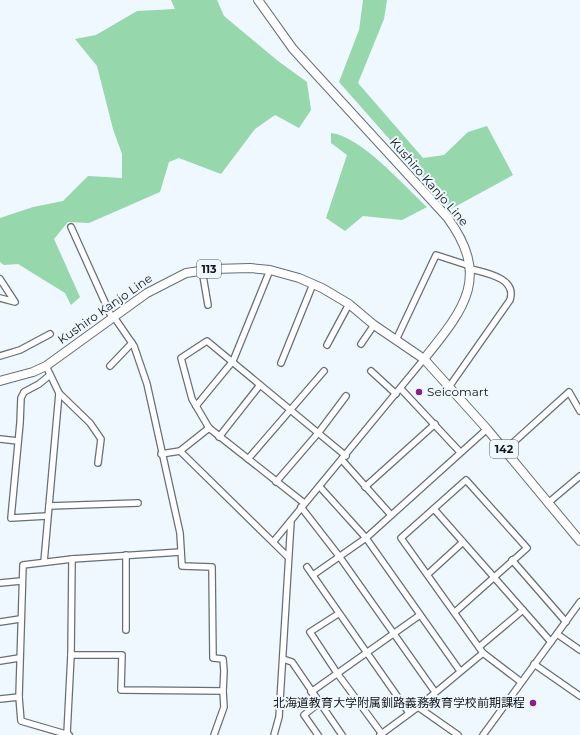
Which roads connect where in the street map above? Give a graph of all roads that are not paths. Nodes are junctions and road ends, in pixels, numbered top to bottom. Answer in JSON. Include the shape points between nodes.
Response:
{"nodes":[{"id":1,"x":258,"y":0,"type":"edge"},
{"id":2,"x":71,"y":227,"type":"dead end"},
{"id":3,"x":470,"y":267,"type":"junction"},
{"id":4,"x":202,"y":270,"type":"junction"},
{"id":5,"x":270,"y":270,"type":"junction"},
{"id":6,"x":0,"y":279,"type":"edge"},
{"id":7,"x":313,"y":284,"type":"junction"},
{"id":8,"x":0,"y":298,"type":"edge"},
{"id":9,"x":349,"y":304,"type":"junction"},
{"id":10,"x":208,"y":305,"type":"dead end"},
{"id":11,"x":114,"y":318,"type":"junction"},
{"id":12,"x":374,"y":325,"type":"junction"},
{"id":13,"x":50,"y":334,"type":"dead end"},
{"id":14,"x":396,"y":340,"type":"junction"},
{"id":15,"x":132,"y":343,"type":"junction"},
{"id":16,"x":361,"y":344,"type":"dead end"},
{"id":17,"x":327,"y":345,"type":"dead end"},
{"id":18,"x":0,"y":356,"type":"edge"},
{"id":19,"x":424,"y":359,"type":"junction"},
{"id":20,"x":233,"y":361,"type":"junction"},
{"id":21,"x":280,"y":363,"type":"dead end"},
{"id":22,"x":46,"y":366,"type":"junction"},
{"id":23,"x":110,"y":366,"type":"dead end"},
{"id":24,"x":324,"y":371,"type":"dead end"},
{"id":25,"x":371,"y":371,"type":"dead end"},
{"id":26,"x":50,"y":375,"type":"junction"},
{"id":27,"x":0,"y":381,"type":"edge"},
{"id":28,"x":260,"y":385,"type":"junction"},
{"id":29,"x":449,"y":387,"type":"junction"},
{"id":30,"x":401,"y":389,"type":"junction"},
{"id":31,"x":59,"y":392,"type":"junction"},
{"id":32,"x":396,"y":394,"type":"junction"},
{"id":33,"x":346,"y":396,"type":"dead end"},
{"id":34,"x":196,"y":406,"type":"junction"},
{"id":35,"x":290,"y":409,"type":"junction"},
{"id":36,"x":580,"y":411,"type":"edge"},
{"id":37,"x":435,"y":424,"type":"junction"},
{"id":38,"x":209,"y":428,"type":"junction"},
{"id":39,"x":487,"y":429,"type":"junction"},
{"id":40,"x":319,"y":432,"type":"junction"},
{"id":41,"x":219,"y":437,"type":"junction"},
{"id":42,"x":0,"y":439,"type":"edge"},
{"id":43,"x":18,"y":440,"type":"junction"},
{"id":44,"x":504,"y":450,"type":"junction"},
{"id":45,"x":180,"y":451,"type":"junction"},
{"id":46,"x":460,"y":452,"type":"junction"},
{"id":47,"x":161,"y":454,"type":"junction"},
{"id":48,"x":344,"y":458,"type":"junction"},
{"id":49,"x":248,"y":459,"type":"junction"},
{"id":50,"x":98,"y":462,"type":"dead end"},
{"id":51,"x":580,"y":476,"type":"edge"},
{"id":52,"x":276,"y":482,"type":"junction"},
{"id":53,"x":320,"y":487,"type":"junction"},
{"id":54,"x":365,"y":487,"type":"junction"},
{"id":55,"x":138,"y":503,"type":"dead end"},
{"id":56,"x":548,"y":503,"type":"junction"},
{"id":57,"x":302,"y":505,"type":"junction"},
{"id":58,"x":49,"y":506,"type":"junction"},
{"id":59,"x":434,"y":509,"type":"junction"},
{"id":60,"x":391,"y":515,"type":"junction"},
{"id":61,"x":47,"y":516,"type":"junction"},
{"id":62,"x":291,"y":520,"type":"junction"},
{"id":63,"x":366,"y":538,"type":"junction"},
{"id":64,"x":274,"y":541,"type":"junction"},
{"id":65,"x":580,"y":541,"type":"edge"},
{"id":66,"x":463,"y":542,"type":"junction"},
{"id":67,"x":182,"y":552,"type":"junction"},
{"id":68,"x":126,"y":555,"type":"junction"},
{"id":69,"x":288,"y":556,"type":"junction"},
{"id":70,"x":339,"y":556,"type":"junction"},
{"id":71,"x":72,"y":559,"type":"junction"},
{"id":72,"x":512,"y":560,"type":"junction"},
{"id":73,"x":44,"y":562,"type":"junction"},
{"id":74,"x":307,"y":567,"type":"dead end"},
{"id":75,"x":428,"y":574,"type":"junction"},
{"id":76,"x":313,"y":575,"type":"junction"},
{"id":77,"x":493,"y":577,"type":"junction"},
{"id":78,"x":21,"y":581,"type":"junction"},
{"id":79,"x":0,"y":583,"type":"edge"},
{"id":80,"x":580,"y":602,"type":"edge"},
{"id":81,"x":522,"y":610,"type":"junction"},
{"id":82,"x":455,"y":612,"type":"junction"},
{"id":83,"x":338,"y":614,"type":"junction"},
{"id":84,"x":420,"y":615,"type":"junction"},
{"id":85,"x":20,"y":619,"type":"junction"},
{"id":86,"x":0,"y":622,"type":"edge"},
{"id":87,"x":566,"y":622,"type":"junction"},
{"id":88,"x":126,"y":630,"type":"dead end"},
{"id":89,"x":394,"y":634,"type":"junction"},
{"id":90,"x":557,"y":634,"type":"junction"},
{"id":91,"x":551,"y":642,"type":"junction"},
{"id":92,"x":480,"y":647,"type":"junction"},
{"id":93,"x":580,"y":650,"type":"edge"},
{"id":94,"x":366,"y":653,"type":"junction"},
{"id":95,"x":483,"y":653,"type":"junction"},
{"id":96,"x":71,"y":656,"type":"junction"},
{"id":97,"x":20,"y":658,"type":"junction"},
{"id":98,"x":283,"y":659,"type":"junction"},
{"id":99,"x":0,"y":661,"type":"edge"},
{"id":100,"x":534,"y":664,"type":"junction"},
{"id":101,"x":460,"y":672,"type":"junction"},
{"id":102,"x":337,"y":673,"type":"junction"},
{"id":103,"x":521,"y":682,"type":"junction"},
{"id":104,"x":223,"y":690,"type":"junction"},
{"id":105,"x":311,"y":692,"type":"junction"},
{"id":106,"x":435,"y":692,"type":"junction"},
{"id":107,"x":580,"y":696,"type":"edge"},
{"id":108,"x":19,"y":697,"type":"junction"},
{"id":109,"x":0,"y":699,"type":"edge"},
{"id":110,"x":319,"y":703,"type":"junction"},
{"id":111,"x":418,"y":707,"type":"junction"},
{"id":112,"x":409,"y":713,"type":"junction"},
{"id":113,"x":381,"y":734,"type":"edge"},
{"id":114,"x":68,"y":735,"type":"edge"},
{"id":115,"x":214,"y":735,"type":"edge"},
{"id":116,"x":274,"y":735,"type":"edge"},
{"id":117,"x":318,"y":735,"type":"edge"},
{"id":118,"x":342,"y":735,"type":"edge"},
{"id":119,"x":458,"y":735,"type":"edge"},
{"id":120,"x":483,"y":735,"type":"edge"}],
"edges":[{"from":1,"to":3,"type":"main road","name":"Kushiro Kanjo Line","via":[[293,49],[446,217],[459,234],[468,254]]},
{"from":2,"to":11,"type":"street"},
{"from":3,"to":14,"type":"street","via":[[436,255]]},
{"from":3,"to":19,"type":"main road","name":"Kushiro Kanjo Line","via":[[467,296],[461,310]]},
{"from":3,"to":29,"type":"street","via":[[504,281],[511,288],[512,294]]},
{"from":4,"to":5,"type":"main road","name":"Kushiro Kanjo Line","number":"113"},
{"from":4,"to":10,"type":"street"},
{"from":4,"to":11,"type":"main road","name":"Kushiro Kanjo Line","number":"113","via":[[168,280]]},
{"from":5,"to":7,"type":"main road","name":"Kushiro Kanjo Line","number":"113"},
{"from":5,"to":20,"type":"street"},
{"from":6,"to":8,"type":"street","via":[[15,302]]},
{"from":7,"to":9,"type":"main road","name":"Kushiro Kanjo Line","number":"113"},
{"from":7,"to":21,"type":"street"},
{"from":9,"to":12,"type":"main road","name":"Kushiro Kanjo Line","number":"113"},
{"from":9,"to":17,"type":"street"},
{"from":11,"to":15,"type":"street"},
{"from":11,"to":22,"type":"main road","name":"Kushiro Kanjo Line","number":"113"},
{"from":12,"to":14,"type":"main road","name":"Kushiro Kanjo Line","number":"113"},
{"from":12,"to":16,"type":"street"},
{"from":13,"to":18,"type":"street","via":[[20,350]]},
{"from":14,"to":19,"type":"main road","name":"Kushiro Kanjo Line","number":"113"},
{"from":15,"to":23,"type":"street"},
{"from":15,"to":47,"type":"street","via":[[148,391]]},
{"from":19,"to":29,"type":"main road","number":"142"},
{"from":19,"to":30,"type":"street"},
{"from":20,"to":28,"type":"street"},
{"from":20,"to":34,"type":"street"},
{"from":20,"to":34,"type":"street","via":[[207,341],[181,358]]},
{"from":22,"to":26,"type":"street"},
{"from":22,"to":27,"type":"main road","name":"Kushiro Kanjo Line","number":"113"},
{"from":24,"to":35,"type":"street"},
{"from":25,"to":32,"type":"street"},
{"from":26,"to":31,"type":"street"},
{"from":26,"to":43,"type":"street","via":[[24,392],[21,398]]},
{"from":28,"to":35,"type":"street"},
{"from":28,"to":41,"type":"street"},
{"from":29,"to":39,"type":"main road","number":"142"},
{"from":30,"to":32,"type":"street"},
{"from":30,"to":37,"type":"street"},
{"from":31,"to":50,"type":"street","via":[[90,423],[101,439]]},
{"from":31,"to":58,"type":"street"},
{"from":32,"to":48,"type":"street"},
{"from":33,"to":40,"type":"street"},
{"from":34,"to":38,"type":"street"},
{"from":35,"to":40,"type":"street"},
{"from":35,"to":49,"type":"street"},
{"from":36,"to":44,"type":"street","via":[[569,392]]},
{"from":37,"to":46,"type":"street"},
{"from":37,"to":54,"type":"street"},
{"from":38,"to":41,"type":"street"},
{"from":38,"to":45,"type":"street"},
{"from":39,"to":44,"type":"main road","number":"142"},
{"from":39,"to":46,"type":"street"},
{"from":40,"to":48,"type":"street"},
{"from":40,"to":52,"type":"street"},
{"from":41,"to":49,"type":"street"},
{"from":42,"to":43,"type":"street"},
{"from":43,"to":61,"type":"street","via":[[11,518]]},
{"from":44,"to":56,"type":"main road","number":"142"},
{"from":45,"to":47,"type":"street"},
{"from":45,"to":64,"type":"street"},
{"from":46,"to":60,"type":"street"},
{"from":47,"to":67,"type":"street","via":[[180,533]]},
{"from":48,"to":53,"type":"street"},
{"from":48,"to":54,"type":"street"},
{"from":49,"to":52,"type":"street"},
{"from":51,"to":56,"type":"street"},
{"from":52,"to":57,"type":"street"},
{"from":53,"to":57,"type":"street"},
{"from":53,"to":63,"type":"street"},
{"from":54,"to":60,"type":"street"},
{"from":55,"to":58,"type":"street"},
{"from":56,"to":65,"type":"main road","number":"142"},
{"from":57,"to":62,"type":"street"},
{"from":57,"to":70,"type":"street"},
{"from":58,"to":61,"type":"street"},
{"from":59,"to":66,"type":"street"},
{"from":59,"to":72,"type":"street","via":[[466,480],[527,548]]},
{"from":59,"to":75,"type":"street","via":[[401,538]]},
{"from":60,"to":63,"type":"street"},
{"from":61,"to":73,"type":"street"},
{"from":62,"to":64,"type":"street"},
{"from":62,"to":69,"type":"street"},
{"from":63,"to":70,"type":"street"},
{"from":63,"to":84,"type":"street"},
{"from":64,"to":69,"type":"street"},
{"from":66,"to":75,"type":"street"},
{"from":66,"to":77,"type":"street"},
{"from":67,"to":68,"type":"street"},
{"from":67,"to":104,"type":"street","via":[[182,566],[212,566],[214,658],[223,659]]},
{"from":68,"to":71,"type":"street"},
{"from":68,"to":88,"type":"street"},
{"from":69,"to":98,"type":"street"},
{"from":70,"to":76,"type":"street"},
{"from":70,"to":89,"type":"street"},
{"from":71,"to":73,"type":"street"},
{"from":71,"to":96,"type":"street"},
{"from":72,"to":77,"type":"street"},
{"from":72,"to":87,"type":"street"},
{"from":73,"to":78,"type":"street","via":[[23,565]]},
{"from":74,"to":76,"type":"street"},
{"from":75,"to":82,"type":"street"},
{"from":76,"to":83,"type":"street"},
{"from":77,"to":81,"type":"street"},
{"from":77,"to":82,"type":"street"},
{"from":78,"to":79,"type":"street"},
{"from":78,"to":85,"type":"street"},
{"from":80,"to":87,"type":"street"},
{"from":81,"to":91,"type":"street"},
{"from":81,"to":92,"type":"street"},
{"from":82,"to":92,"type":"street"},
{"from":83,"to":94,"type":"street"},
{"from":83,"to":102,"type":"street","via":[[310,632]]},
{"from":84,"to":89,"type":"street"},
{"from":84,"to":101,"type":"street"},
{"from":85,"to":86,"type":"street"},
{"from":85,"to":97,"type":"street"},
{"from":87,"to":90,"type":"street"},
{"from":89,"to":94,"type":"street"},
{"from":89,"to":106,"type":"street"},
{"from":90,"to":91,"type":"street"},
{"from":90,"to":93,"type":"street"},
{"from":91,"to":100,"type":"street"},
{"from":92,"to":95,"type":"street"},
{"from":94,"to":102,"type":"street"},
{"from":94,"to":112,"type":"street"},
{"from":95,"to":101,"type":"street"},
{"from":95,"to":103,"type":"street"},
{"from":96,"to":104,"type":"street","via":[[122,655],[121,690]]},
{"from":96,"to":114,"type":"street"},
{"from":97,"to":99,"type":"street"},
{"from":97,"to":108,"type":"street"},
{"from":98,"to":105,"type":"street","via":[[292,662]]},
{"from":98,"to":116,"type":"street","via":[[279,717]]},
{"from":100,"to":103,"type":"street"},
{"from":100,"to":107,"type":"street"},
{"from":101,"to":106,"type":"street"},
{"from":102,"to":105,"type":"street"},
{"from":102,"to":113,"type":"street"},
{"from":103,"to":120,"type":"street"},
{"from":104,"to":115,"type":"street","via":[[224,707]]},
{"from":105,"to":110,"type":"street"},
{"from":106,"to":111,"type":"street"},
{"from":108,"to":109,"type":"street"},
{"from":108,"to":114,"type":"street","via":[[20,721]]},
{"from":110,"to":117,"type":"street","via":[[304,715]]},
{"from":110,"to":118,"type":"street"},
{"from":111,"to":112,"type":"street"},
{"from":111,"to":119,"type":"street"},
{"from":112,"to":113,"type":"street"}]}
